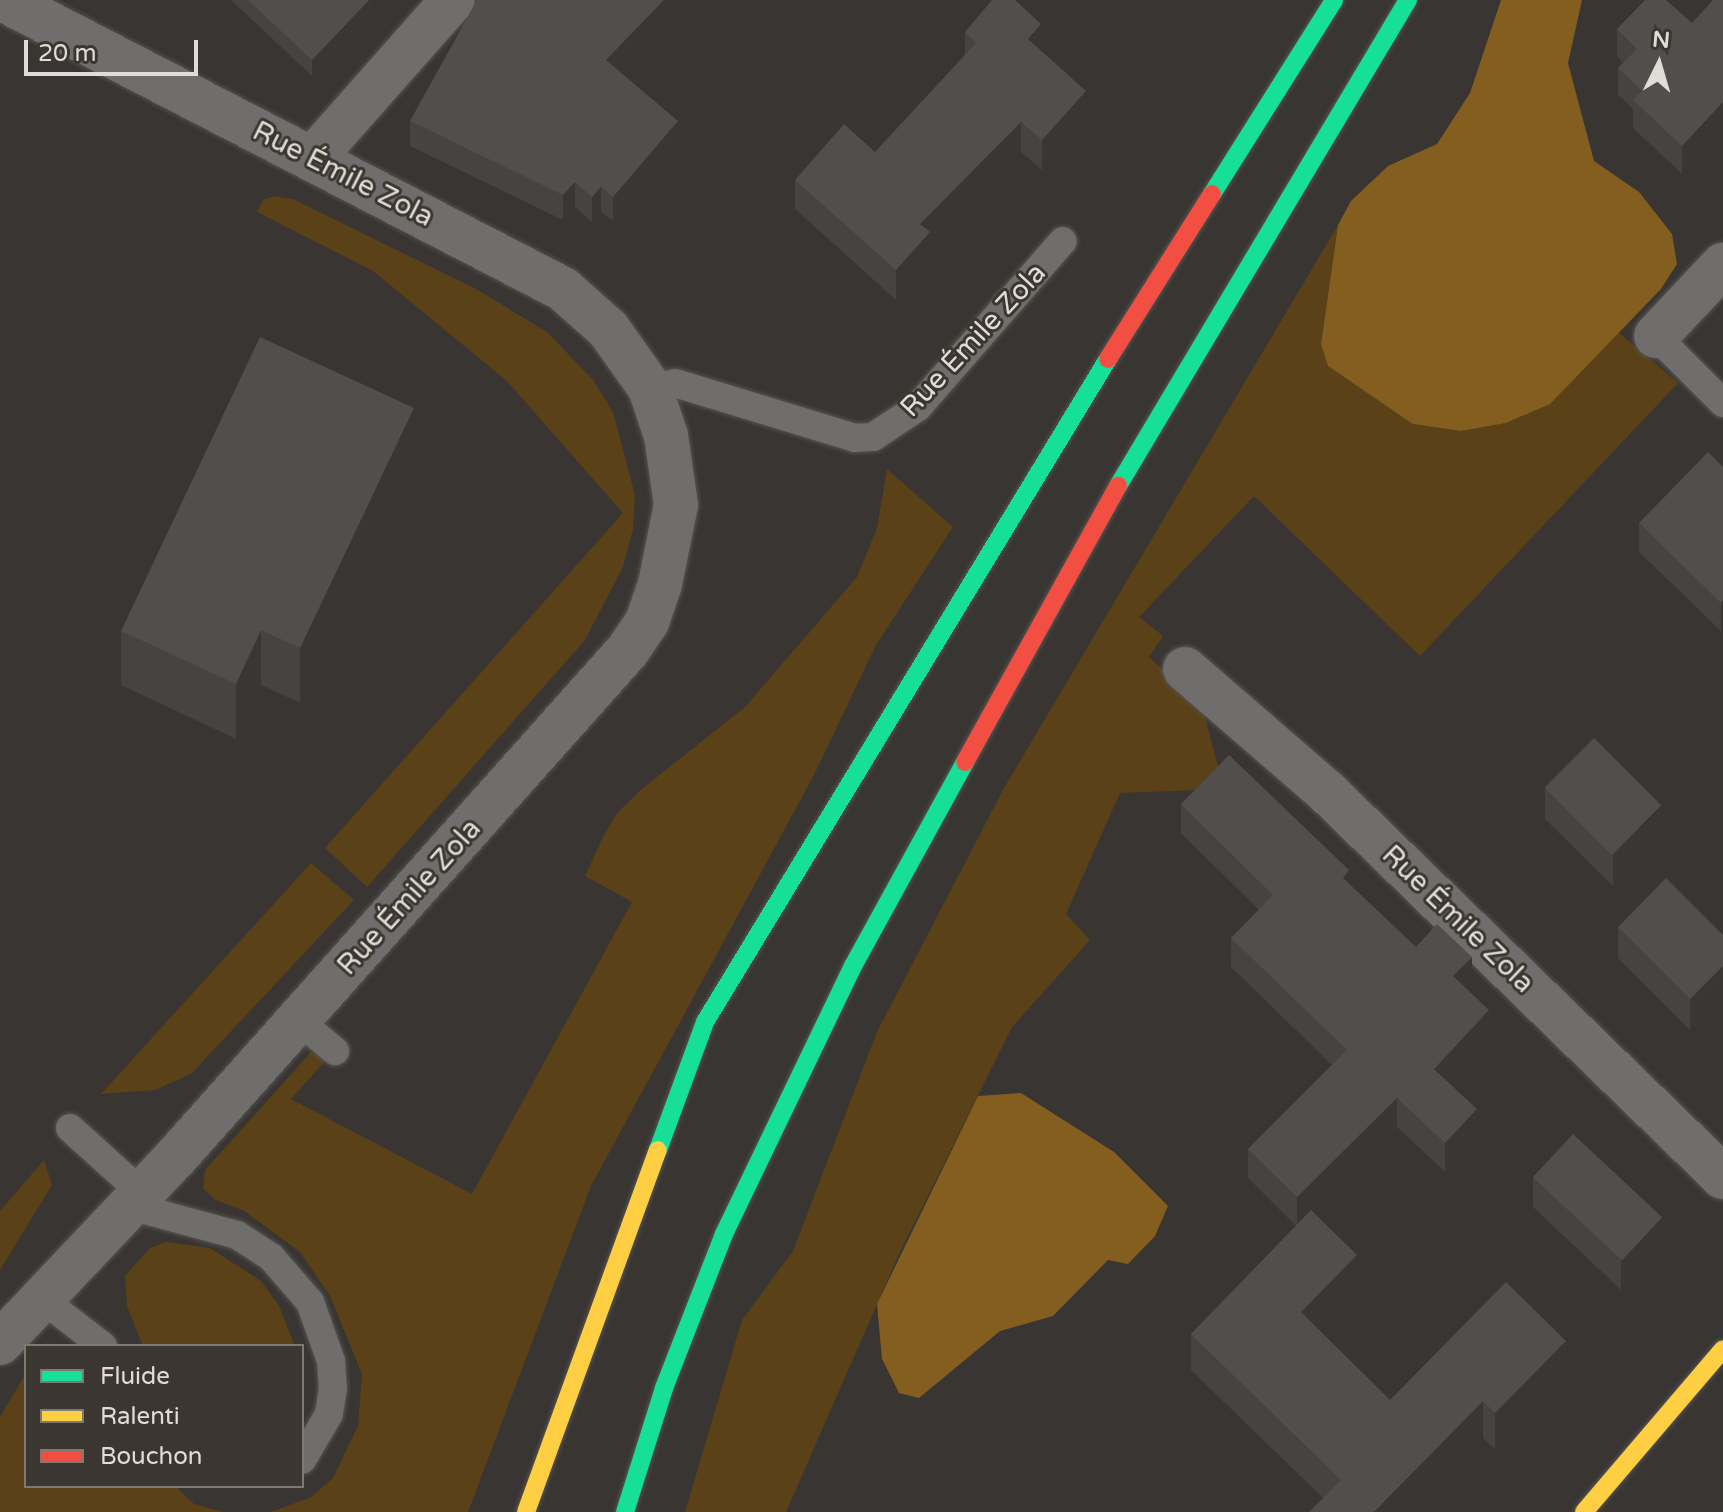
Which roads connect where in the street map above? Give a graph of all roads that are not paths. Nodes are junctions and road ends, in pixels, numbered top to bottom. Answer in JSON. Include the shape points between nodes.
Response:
{"nodes":[{"id":1,"x":4,"y":0,"type":"edge"},
{"id":2,"x":453,"y":0,"type":"edge"},
{"id":3,"x":1334,"y":0,"type":"edge"},
{"id":4,"x":1408,"y":0,"type":"edge"},
{"id":5,"x":313,"y":158,"type":"junction"},
{"id":6,"x":1063,"y":241,"type":"dead end"},
{"id":7,"x":1723,"y":265,"type":"edge"},
{"id":8,"x":1656,"y":336,"type":"joint"},
{"id":9,"x":650,"y":388,"type":"junction"},
{"id":10,"x":1723,"y":403,"type":"edge"},
{"id":11,"x":1185,"y":669,"type":"dead end"},
{"id":12,"x":299,"y":1021,"type":"junction"},
{"id":13,"x":335,"y":1051,"type":"dead end"},
{"id":14,"x":70,"y":1128,"type":"dead end"},
{"id":15,"x":1723,"y":1177,"type":"edge"},
{"id":16,"x":136,"y":1199,"type":"junction"},
{"id":17,"x":42,"y":1299,"type":"junction"},
{"id":18,"x":0,"y":1343,"type":"edge"},
{"id":19,"x":100,"y":1344,"type":"edge"},
{"id":20,"x":1723,"y":1349,"type":"edge"},
{"id":21,"x":304,"y":1457,"type":"edge"},
{"id":22,"x":526,"y":1512,"type":"edge"},
{"id":23,"x":625,"y":1512,"type":"edge"},
{"id":24,"x":1584,"y":1512,"type":"edge"}],
"edges":[{"from":1,"to":5,"type":"street","name":"Rue Émile Zola"},
{"from":2,"to":5,"type":"street"},
{"from":3,"to":22,"type":"main road","via":[[976,569],[720,995],[689,1061]]},
{"from":4,"to":23,"type":"main road","via":[[1167,397],[853,966],[724,1234],[664,1388]]},
{"from":5,"to":9,"type":"street","name":"Rue Émile Zola","via":[[563,289],[608,329]]},
{"from":6,"to":9,"type":"lane","name":"Rue Émile Zola","via":[[918,407],[873,437],[855,438],[675,383]]},
{"from":7,"to":8,"type":"street"},
{"from":8,"to":10,"type":"lane"},
{"from":9,"to":12,"type":"street","name":"Rue Émile Zola","via":[[666,436],[676,505],[669,551],[647,622],[606,677]]},
{"from":11,"to":15,"type":"street","name":"Rue Émile Zola","via":[[1328,793]]},
{"from":12,"to":13,"type":"lane"},
{"from":12,"to":16,"type":"street","name":"Rue Émile Zola"},
{"from":14,"to":16,"type":"lane"},
{"from":16,"to":17,"type":"street","name":"Rue Émile Zola"},
{"from":16,"to":21,"type":"lane","via":[[237,1235],[271,1257],[310,1302],[331,1361],[333,1388],[329,1414]]},
{"from":17,"to":18,"type":"street","name":"Rue Émile Zola"},
{"from":17,"to":19,"type":"lane"},
{"from":20,"to":24,"type":"main road"}]}
